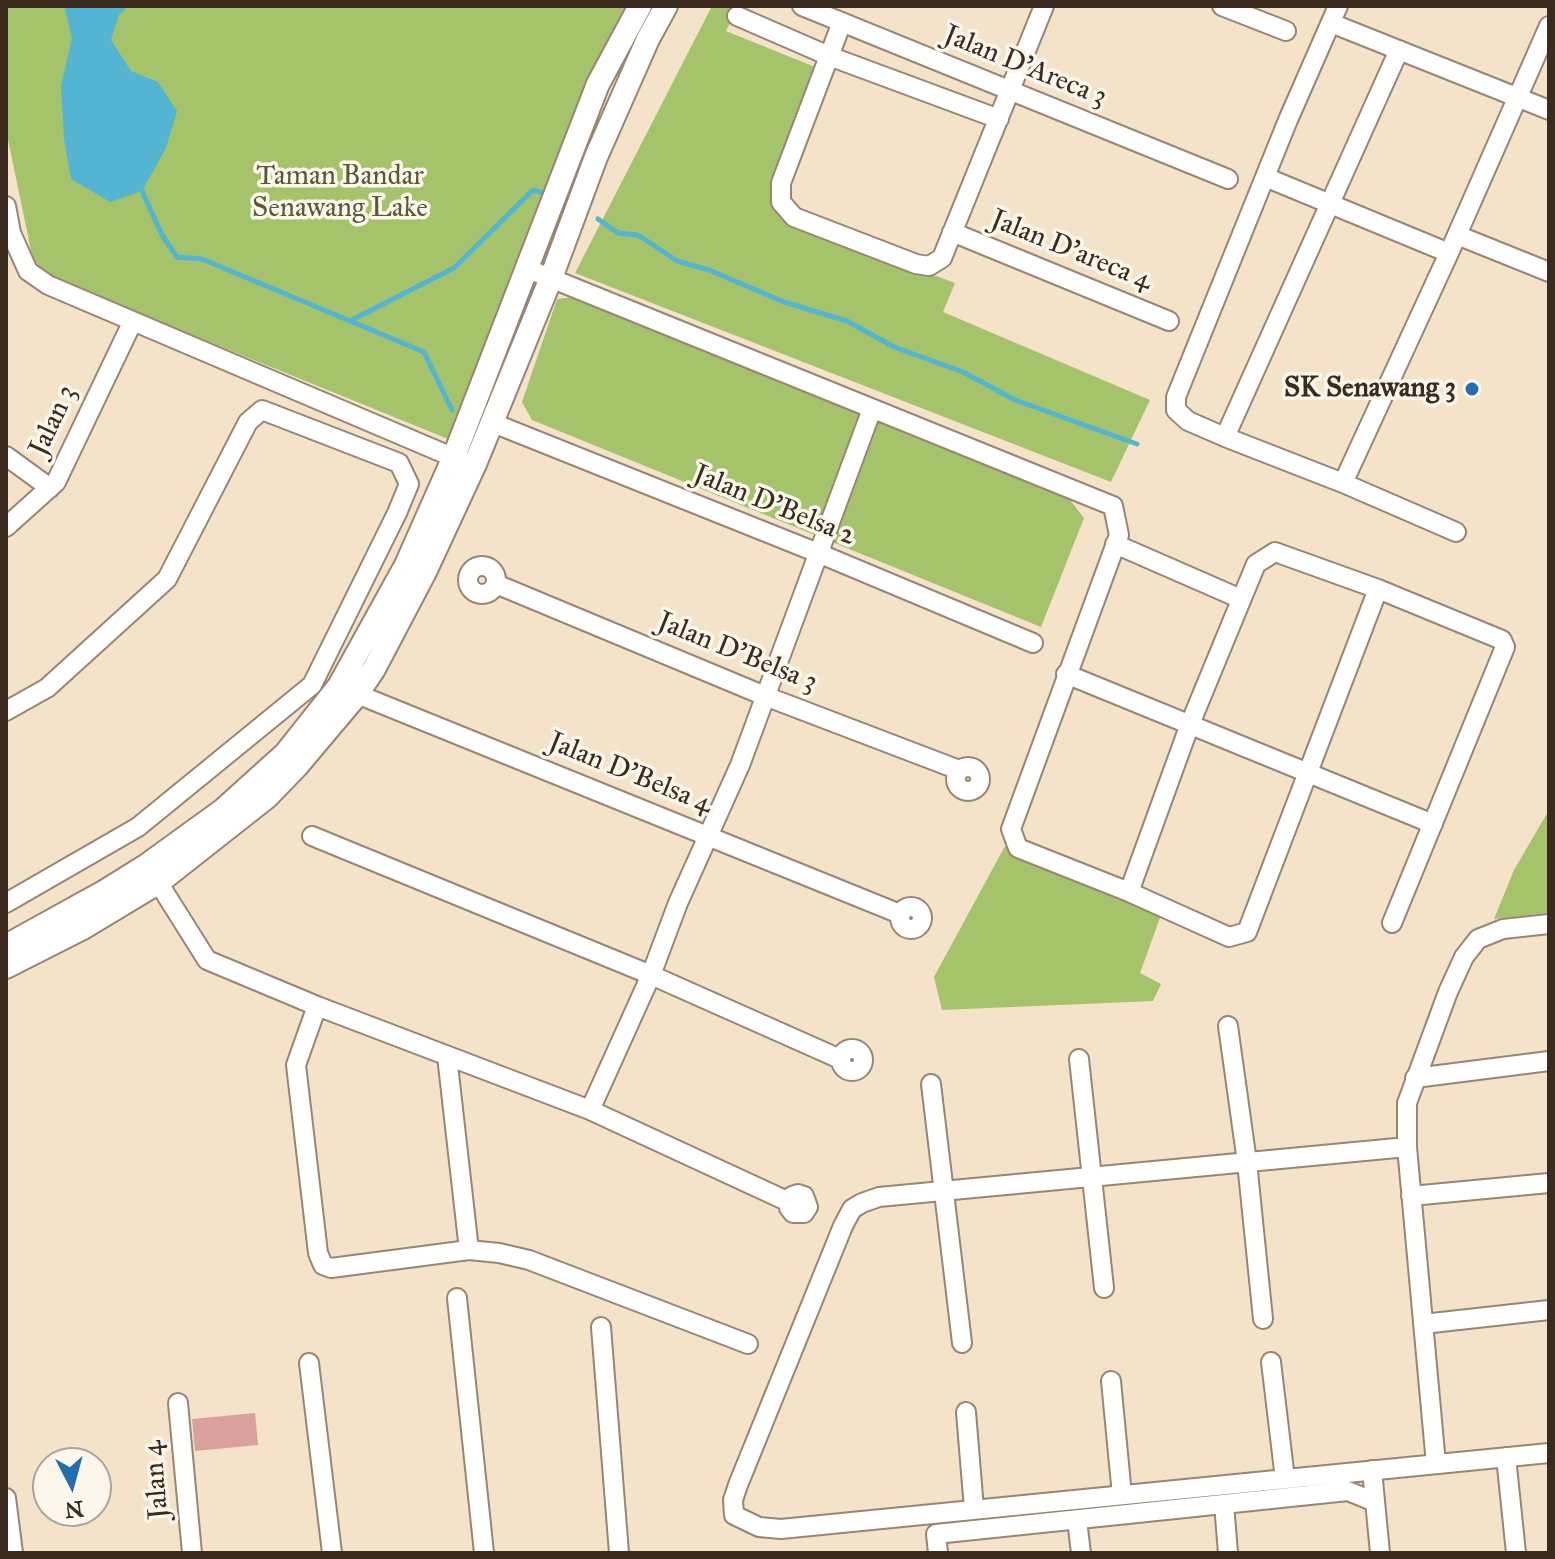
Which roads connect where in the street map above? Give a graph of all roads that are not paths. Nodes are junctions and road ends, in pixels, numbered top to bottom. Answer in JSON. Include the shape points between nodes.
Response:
{"nodes":[{"id":1,"x":640,"y":6,"type":"edge"},
{"id":2,"x":666,"y":6,"type":"edge"},
{"id":3,"x":802,"y":6,"type":"edge"},
{"id":4,"x":1044,"y":6,"type":"edge"},
{"id":5,"x":1222,"y":6,"type":"edge"},
{"id":6,"x":1334,"y":14,"type":"edge"},
{"id":7,"x":737,"y":16,"type":"dead end"},
{"id":8,"x":842,"y":22,"type":"junction"},
{"id":9,"x":1549,"y":26,"type":"edge"},
{"id":10,"x":1286,"y":31,"type":"dead end"},
{"id":11,"x":1399,"y":50,"type":"junction"},
{"id":12,"x":829,"y":56,"type":"junction"},
{"id":13,"x":1010,"y":91,"type":"junction"},
{"id":14,"x":1517,"y":97,"type":"junction"},
{"id":15,"x":1549,"y":110,"type":"edge"},
{"id":16,"x":999,"y":119,"type":"junction"},
{"id":17,"x":1265,"y":177,"type":"junction"},
{"id":18,"x":1228,"y":179,"type":"dead end"},
{"id":19,"x":1330,"y":203,"type":"junction"},
{"id":20,"x":6,"y":206,"type":"edge"},
{"id":21,"x":952,"y":232,"type":"junction"},
{"id":22,"x":1453,"y":244,"type":"junction"},
{"id":23,"x":528,"y":269,"type":"junction"},
{"id":24,"x":1549,"y":272,"type":"edge"},
{"id":25,"x":551,"y":278,"type":"junction"},
{"id":26,"x":1169,"y":321,"type":"dead end"},
{"id":27,"x":132,"y":323,"type":"junction"},
{"id":28,"x":872,"y":409,"type":"junction"},
{"id":29,"x":493,"y":423,"type":"junction"},
{"id":30,"x":1225,"y":437,"type":"junction"},
{"id":31,"x":6,"y":456,"type":"edge"},
{"id":32,"x":464,"y":462,"type":"junction"},
{"id":33,"x":1343,"y":483,"type":"junction"},
{"id":34,"x":50,"y":488,"type":"junction"},
{"id":35,"x":6,"y":527,"type":"edge"},
{"id":36,"x":1456,"y":532,"type":"dead end"},
{"id":37,"x":1115,"y":544,"type":"junction"},
{"id":38,"x":818,"y":553,"type":"junction"},
{"id":39,"x":496,"y":584,"type":"dead end"},
{"id":40,"x":1378,"y":589,"type":"junction"},
{"id":41,"x":1241,"y":599,"type":"junction"},
{"id":42,"x":1033,"y":643,"type":"dead end"},
{"id":43,"x":1066,"y":674,"type":"junction"},
{"id":44,"x":348,"y":691,"type":"junction"},
{"id":45,"x":765,"y":696,"type":"junction"},
{"id":46,"x":6,"y":711,"type":"edge"},
{"id":47,"x":1190,"y":724,"type":"junction"},
{"id":48,"x":959,"y":770,"type":"dead end"},
{"id":49,"x":1309,"y":772,"type":"junction"},
{"id":50,"x":1433,"y":824,"type":"junction"},
{"id":51,"x":312,"y":836,"type":"dead end"},
{"id":52,"x":708,"y":836,"type":"junction"},
{"id":53,"x":153,"y":874,"type":"junction"},
{"id":54,"x":1129,"y":892,"type":"junction"},
{"id":55,"x":6,"y":903,"type":"edge"},
{"id":56,"x":900,"y":914,"type":"dead end"},
{"id":57,"x":1392,"y":923,"type":"dead end"},
{"id":58,"x":1549,"y":924,"type":"edge"},
{"id":59,"x":6,"y":946,"type":"edge"},
{"id":60,"x":6,"y":967,"type":"edge"},
{"id":61,"x":651,"y":975,"type":"junction"},
{"id":62,"x":317,"y":1006,"type":"junction"},
{"id":63,"x":1228,"y":1026,"type":"dead end"},
{"id":64,"x":447,"y":1056,"type":"junction"},
{"id":65,"x":840,"y":1059,"type":"dead end"},
{"id":66,"x":1079,"y":1059,"type":"dead end"},
{"id":67,"x":1549,"y":1061,"type":"edge"},
{"id":68,"x":1415,"y":1078,"type":"junction"},
{"id":69,"x":931,"y":1084,"type":"dead end"},
{"id":70,"x":590,"y":1110,"type":"junction"},
{"id":71,"x":1407,"y":1147,"type":"junction"},
{"id":72,"x":1247,"y":1162,"type":"junction"},
{"id":73,"x":1091,"y":1177,"type":"junction"},
{"id":74,"x":1549,"y":1183,"type":"edge"},
{"id":75,"x":945,"y":1190,"type":"junction"},
{"id":76,"x":1411,"y":1196,"type":"junction"},
{"id":77,"x":789,"y":1202,"type":"dead end"},
{"id":78,"x":469,"y":1250,"type":"junction"},
{"id":79,"x":1104,"y":1288,"type":"dead end"},
{"id":80,"x":457,"y":1298,"type":"dead end"},
{"id":81,"x":1549,"y":1310,"type":"edge"},
{"id":82,"x":1263,"y":1319,"type":"dead end"},
{"id":83,"x":1423,"y":1324,"type":"junction"},
{"id":84,"x":601,"y":1327,"type":"dead end"},
{"id":85,"x":962,"y":1343,"type":"dead end"},
{"id":86,"x":748,"y":1344,"type":"dead end"},
{"id":87,"x":1271,"y":1362,"type":"dead end"},
{"id":88,"x":309,"y":1363,"type":"dead end"},
{"id":89,"x":1111,"y":1381,"type":"dead end"},
{"id":90,"x":178,"y":1403,"type":"dead end"},
{"id":91,"x":966,"y":1412,"type":"dead end"},
{"id":92,"x":1549,"y":1453,"type":"edge"},
{"id":93,"x":1506,"y":1457,"type":"junction"},
{"id":94,"x":1436,"y":1464,"type":"junction"},
{"id":95,"x":1372,"y":1470,"type":"junction"},
{"id":96,"x":1285,"y":1479,"type":"junction"},
{"id":97,"x":1122,"y":1495,"type":"junction"},
{"id":98,"x":6,"y":1498,"type":"edge"},
{"id":99,"x":1375,"y":1502,"type":"junction"},
{"id":100,"x":1224,"y":1504,"type":"junction"},
{"id":101,"x":974,"y":1509,"type":"junction"},
{"id":102,"x":1077,"y":1520,"type":"junction"},
{"id":103,"x":13,"y":1553,"type":"edge"},
{"id":104,"x":192,"y":1553,"type":"edge"},
{"id":105,"x":332,"y":1553,"type":"edge"},
{"id":106,"x":484,"y":1553,"type":"edge"},
{"id":107,"x":619,"y":1553,"type":"edge"},
{"id":108,"x":938,"y":1553,"type":"edge"},
{"id":109,"x":1081,"y":1553,"type":"edge"},
{"id":110,"x":1228,"y":1553,"type":"edge"},
{"id":111,"x":1380,"y":1553,"type":"edge"},
{"id":112,"x":1516,"y":1553,"type":"edge"}],
"edges":[{"from":1,"to":23,"type":"street","via":[[598,84]]},
{"from":2,"to":25,"type":"street","via":[[602,142]]},
{"from":3,"to":8,"type":"street","name":"Jalan D'Areca 3"},
{"from":4,"to":13,"type":"street"},
{"from":5,"to":10,"type":"street"},
{"from":6,"to":11,"type":"street"},
{"from":6,"to":17,"type":"street"},
{"from":7,"to":12,"type":"street"},
{"from":8,"to":12,"type":"street"},
{"from":8,"to":13,"type":"street","name":"Jalan D'Areca 3"},
{"from":9,"to":14,"type":"street"},
{"from":11,"to":14,"type":"street"},
{"from":11,"to":19,"type":"street"},
{"from":12,"to":16,"type":"street"},
{"from":12,"to":21,"type":"street","via":[[781,183],[781,202],[794,217],[916,264],[929,266],[942,258]]},
{"from":13,"to":16,"type":"street"},
{"from":13,"to":18,"type":"street","name":"Jalan D'Areca 3"},
{"from":14,"to":15,"type":"street"},
{"from":14,"to":22,"type":"street"},
{"from":16,"to":21,"type":"street"},
{"from":17,"to":19,"type":"street"},
{"from":17,"to":30,"type":"street","via":[[1176,397],[1176,410],[1188,421]]},
{"from":19,"to":22,"type":"street"},
{"from":19,"to":30,"type":"street"},
{"from":20,"to":27,"type":"street","via":[[28,271]]},
{"from":21,"to":26,"type":"street","name":"Jalan D'areca 4"},
{"from":22,"to":24,"type":"street"},
{"from":22,"to":33,"type":"street"},
{"from":23,"to":25,"type":"street"},
{"from":23,"to":32,"type":"street"},
{"from":25,"to":28,"type":"street"},
{"from":25,"to":29,"type":"street"},
{"from":27,"to":32,"type":"street"},
{"from":27,"to":34,"type":"street","name":"Jalan 3"},
{"from":28,"to":37,"type":"street","via":[[1113,506],[1119,535]]},
{"from":28,"to":38,"type":"street"},
{"from":29,"to":32,"type":"street"},
{"from":29,"to":38,"type":"street","name":"Jalan D'Belsa 2"},
{"from":30,"to":33,"type":"street"},
{"from":31,"to":34,"type":"street"},
{"from":32,"to":44,"type":"street","via":[[406,565]]},
{"from":33,"to":36,"type":"street"},
{"from":34,"to":35,"type":"street","name":"Jalan 3"},
{"from":37,"to":41,"type":"street"},
{"from":37,"to":43,"type":"street"},
{"from":38,"to":42,"type":"street","name":"Jalan D'Belsa 2"},
{"from":38,"to":45,"type":"street"},
{"from":39,"to":45,"type":"street","name":"Jalan D'Belsa 3"},
{"from":40,"to":41,"type":"street","via":[[1275,552],[1256,564]]},
{"from":40,"to":49,"type":"street"},
{"from":40,"to":50,"type":"street","via":[[1502,640],[1505,647]]},
{"from":41,"to":47,"type":"street"},
{"from":43,"to":47,"type":"street"},
{"from":43,"to":54,"type":"street","via":[[1011,829],[1018,848]]},
{"from":44,"to":52,"type":"street","name":"Jalan D'Belsa 4"},
{"from":44,"to":53,"type":"street"},
{"from":45,"to":48,"type":"street","name":"Jalan D'Belsa 3"},
{"from":45,"to":52,"type":"street"},
{"from":46,"to":55,"type":"street","via":[[47,688],[167,579],[248,422],[262,410],[399,463],[409,484],[312,685],[138,827]]},
{"from":47,"to":49,"type":"street"},
{"from":47,"to":54,"type":"street"},
{"from":49,"to":50,"type":"street"},
{"from":49,"to":54,"type":"street","via":[[1247,932],[1229,937]]},
{"from":50,"to":57,"type":"street"},
{"from":51,"to":61,"type":"street"},
{"from":52,"to":56,"type":"street","name":"Jalan D'Belsa 4"},
{"from":52,"to":61,"type":"street"},
{"from":53,"to":59,"type":"street","via":[[102,893]]},
{"from":53,"to":60,"type":"street","via":[[81,929]]},
{"from":53,"to":62,"type":"street","via":[[207,960]]},
{"from":58,"to":68,"type":"street","via":[[1503,929],[1478,939],[1448,992]]},
{"from":61,"to":65,"type":"street"},
{"from":61,"to":70,"type":"street"},
{"from":62,"to":64,"type":"street"},
{"from":62,"to":78,"type":"street","via":[[296,1065],[323,1265]]},
{"from":63,"to":72,"type":"street"},
{"from":64,"to":70,"type":"street"},
{"from":64,"to":78,"type":"street"},
{"from":66,"to":73,"type":"street"},
{"from":67,"to":68,"type":"street"},
{"from":68,"to":71,"type":"street","via":[[1407,1103]]},
{"from":69,"to":75,"type":"street"},
{"from":70,"to":77,"type":"street"},
{"from":71,"to":72,"type":"street"},
{"from":71,"to":76,"type":"street"},
{"from":72,"to":73,"type":"street"},
{"from":72,"to":82,"type":"street"},
{"from":73,"to":75,"type":"street"},
{"from":73,"to":79,"type":"street"},
{"from":74,"to":76,"type":"street"},
{"from":75,"to":85,"type":"street"},
{"from":75,"to":101,"type":"street","via":[[879,1197],[852,1209],[738,1485],[734,1515],[759,1527],[781,1529]]},
{"from":76,"to":83,"type":"street"},
{"from":78,"to":86,"type":"street","via":[[529,1260]]},
{"from":80,"to":106,"type":"street"},
{"from":81,"to":83,"type":"street"},
{"from":83,"to":94,"type":"street"},
{"from":84,"to":107,"type":"street"},
{"from":87,"to":96,"type":"street"},
{"from":88,"to":105,"type":"street"},
{"from":89,"to":97,"type":"street"},
{"from":90,"to":104,"type":"street","name":"Jalan 4"},
{"from":91,"to":101,"type":"street"},
{"from":92,"to":93,"type":"street"},
{"from":93,"to":94,"type":"street"},
{"from":93,"to":112,"type":"street"},
{"from":94,"to":95,"type":"street"},
{"from":95,"to":96,"type":"street"},
{"from":95,"to":99,"type":"street"},
{"from":96,"to":97,"type":"street"},
{"from":97,"to":101,"type":"street"},
{"from":98,"to":103,"type":"street"},
{"from":99,"to":100,"type":"street","via":[[1348,1491]]},
{"from":99,"to":111,"type":"street"},
{"from":100,"to":102,"type":"street"},
{"from":100,"to":110,"type":"street"},
{"from":102,"to":108,"type":"street","via":[[936,1534]]},
{"from":102,"to":109,"type":"street"}]}
